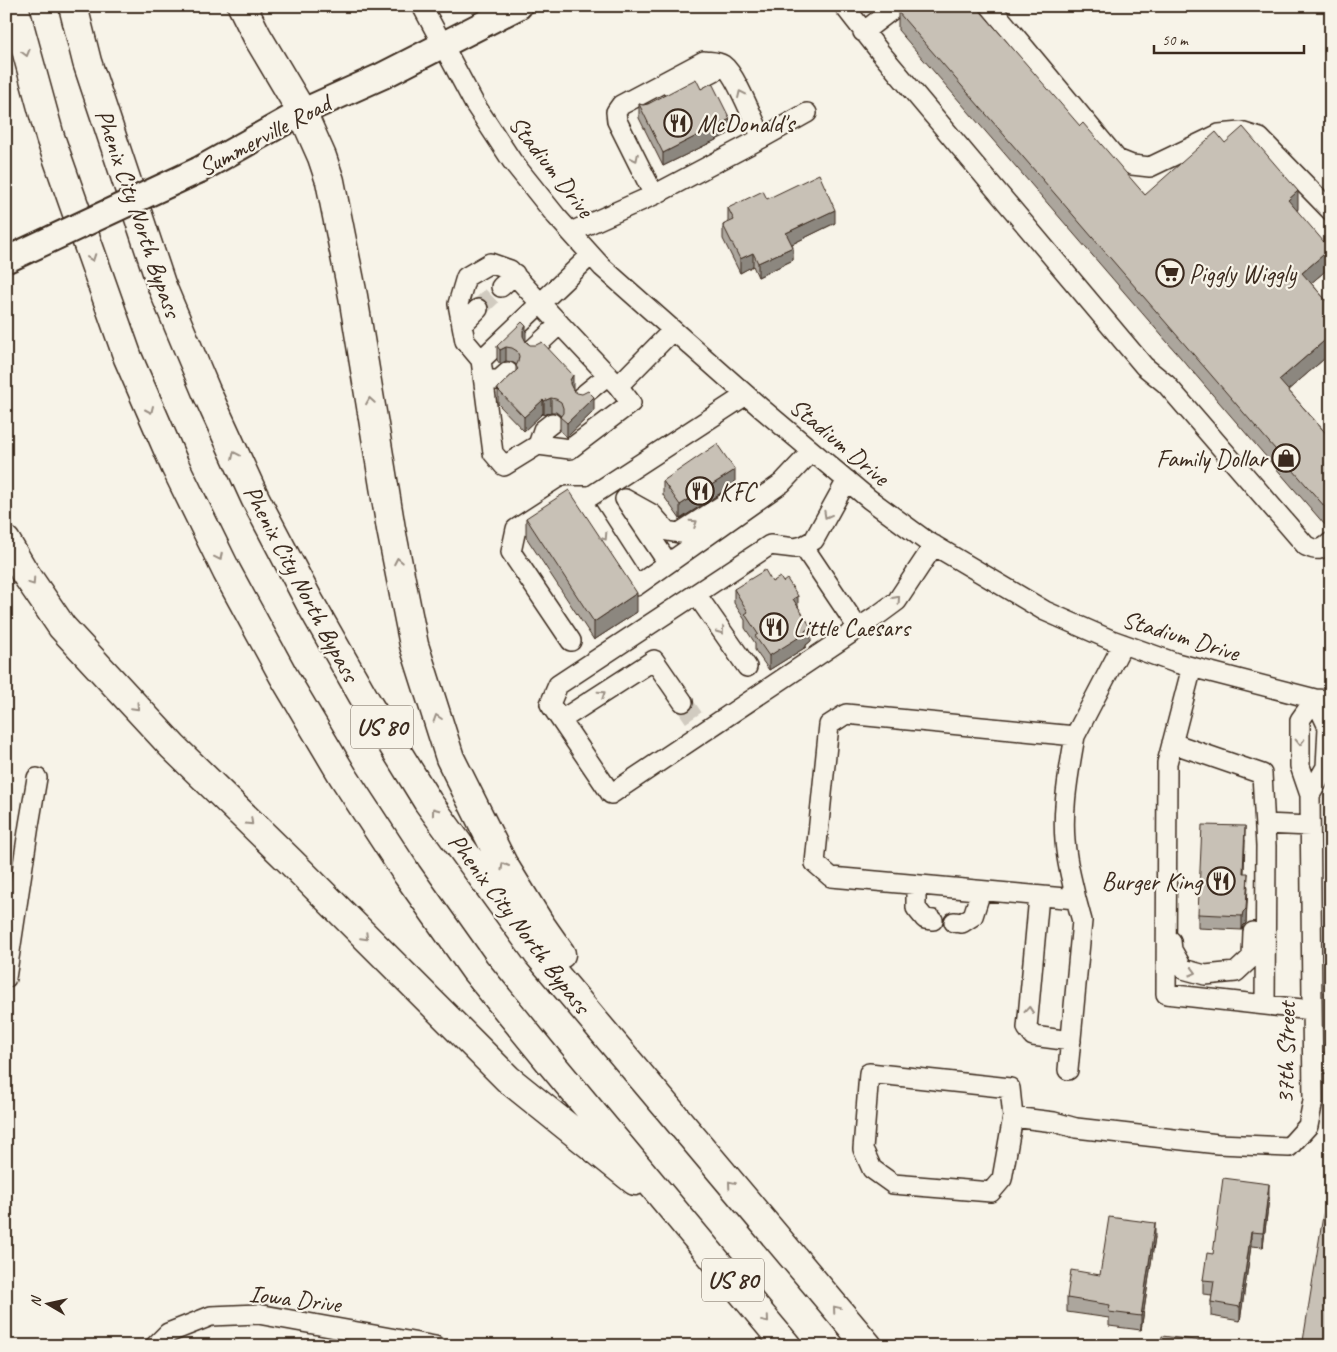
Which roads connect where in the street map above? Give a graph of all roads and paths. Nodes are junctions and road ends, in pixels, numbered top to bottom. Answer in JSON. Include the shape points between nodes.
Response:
{"nodes":[{"id":1,"x":14,"y":6,"type":"edge"},
{"id":2,"x":73,"y":6,"type":"edge"},
{"id":3,"x":242,"y":6,"type":"edge"},
{"id":4,"x":422,"y":6,"type":"edge"},
{"id":5,"x":519,"y":6,"type":"edge"},
{"id":6,"x":844,"y":6,"type":"edge"},
{"id":7,"x":897,"y":6,"type":"edge"},
{"id":8,"x":990,"y":6,"type":"edge"},
{"id":9,"x":863,"y":32,"type":"junction"},
{"id":10,"x":442,"y":46,"type":"junction"},
{"id":11,"x":302,"y":112,"type":"junction"},
{"id":12,"x":807,"y":112,"type":"dead end"},
{"id":13,"x":762,"y":138,"type":"junction"},
{"id":14,"x":654,"y":195,"type":"junction"},
{"id":15,"x":1331,"y":210,"type":"edge"},
{"id":16,"x":571,"y":232,"type":"junction"},
{"id":17,"x":592,"y":255,"type":"junction"},
{"id":18,"x":6,"y":260,"type":"edge"},
{"id":19,"x":541,"y":304,"type":"junction"},
{"id":20,"x":478,"y":309,"type":"tunnel mouth"},
{"id":21,"x":560,"y":324,"type":"junction"},
{"id":22,"x":462,"y":325,"type":"junction"},
{"id":23,"x":673,"y":330,"type":"junction"},
{"id":24,"x":534,"y":348,"type":"edge"},
{"id":25,"x":481,"y":360,"type":"junction"},
{"id":26,"x":508,"y":372,"type":"dead end"},
{"id":27,"x":484,"y":380,"type":"junction"},
{"id":28,"x":613,"y":380,"type":"junction"},
{"id":29,"x":746,"y":395,"type":"junction"},
{"id":30,"x":581,"y":398,"type":"edge"},
{"id":31,"x":552,"y":423,"type":"dead end"},
{"id":32,"x":538,"y":445,"type":"junction"},
{"id":33,"x":812,"y":451,"type":"junction"},
{"id":34,"x":846,"y":480,"type":"junction"},
{"id":35,"x":613,"y":482,"type":"junction"},
{"id":36,"x":578,"y":496,"type":"junction"},
{"id":37,"x":625,"y":499,"type":"junction"},
{"id":38,"x":758,"y":499,"type":"junction"},
{"id":39,"x":6,"y":541,"type":"edge"},
{"id":40,"x":1331,"y":542,"type":"edge"},
{"id":41,"x":934,"y":545,"type":"junction"},
{"id":42,"x":803,"y":546,"type":"junction"},
{"id":43,"x":668,"y":563,"type":"junction"},
{"id":44,"x":696,"y":594,"type":"junction"},
{"id":45,"x":858,"y":628,"type":"junction"},
{"id":46,"x":571,"y":641,"type":"dead end"},
{"id":47,"x":1123,"y":644,"type":"junction"},
{"id":48,"x":1192,"y":667,"type":"junction"},
{"id":49,"x":763,"y":692,"type":"junction"},
{"id":50,"x":1323,"y":700,"type":"edge"},
{"id":51,"x":683,"y":702,"type":"tunnel mouth"},
{"id":52,"x":561,"y":720,"type":"junction"},
{"id":53,"x":1075,"y":736,"type":"junction"},
{"id":54,"x":1172,"y":744,"type":"junction"},
{"id":55,"x":37,"y":778,"type":"dead end"},
{"id":56,"x":1310,"y":795,"type":"junction"},
{"id":57,"x":1264,"y":824,"type":"junction"},
{"id":58,"x":1310,"y":826,"type":"junction"},
{"id":59,"x":1266,"y":846,"type":"junction"},
{"id":60,"x":916,"y":885,"type":"junction"},
{"id":61,"x":981,"y":891,"type":"junction"},
{"id":62,"x":1039,"y":896,"type":"junction"},
{"id":63,"x":1076,"y":899,"type":"junction"},
{"id":64,"x":1166,"y":900,"type":"junction"},
{"id":65,"x":933,"y":920,"type":"dead end"},
{"id":66,"x":954,"y":922,"type":"dead end"},
{"id":67,"x":6,"y":978,"type":"edge"},
{"id":68,"x":1265,"y":1005,"type":"junction"},
{"id":69,"x":1311,"y":1010,"type":"junction"},
{"id":70,"x":1071,"y":1041,"type":"junction"},
{"id":71,"x":1322,"y":1062,"type":"edge"},
{"id":72,"x":1068,"y":1070,"type":"dead end"},
{"id":73,"x":668,"y":1110,"type":"junction"},
{"id":74,"x":1013,"y":1117,"type":"junction"},
{"id":75,"x":678,"y":1215,"type":"junction"},
{"id":76,"x":156,"y":1346,"type":"edge"},
{"id":77,"x":435,"y":1346,"type":"edge"},
{"id":78,"x":787,"y":1346,"type":"edge"},
{"id":79,"x":868,"y":1346,"type":"edge"}],
"edges":[{"from":1,"to":75,"type":"highway","number":"US 80","one_way":true,"via":[[50,137],[128,358],[175,466],[283,675],[343,776],[475,970]]},
{"from":73,"to":2,"type":"highway","name":"Phenix City North Bypass","number":"US 80","one_way":true,"via":[[538,954],[428,802],[309,601],[255,498],[161,284],[87,62]]},
{"from":3,"to":11,"type":"highway"},
{"from":4,"to":10,"type":"street","name":"Stadium Drive"},
{"from":5,"to":10,"type":"main road","name":"Summerville Road"},
{"from":6,"to":9,"type":"street"},
{"from":7,"to":9,"type":"street"},
{"from":8,"to":15,"type":"street","via":[[1117,159],[1150,167],[1219,134],[1241,132],[1260,138]]},
{"from":9,"to":40,"type":"street","via":[[1144,366],[1166,384],[1306,546],[1315,550]]},
{"from":10,"to":11,"type":"main road","name":"Summerville Road"},
{"from":10,"to":16,"type":"street","name":"Stadium Drive","via":[[512,161]]},
{"from":11,"to":18,"type":"main road","name":"Summerville Road","bridge":true,"via":[[199,170]]},
{"from":73,"to":11,"type":"highway","one_way":true,"via":[[530,909],[503,864],[450,758],[414,645],[330,182]]},
{"from":12,"to":13,"type":"street"},
{"from":13,"to":14,"type":"street"},
{"from":13,"to":14,"type":"street","one_way":true,"via":[[735,81],[724,66],[704,61],[621,105],[616,112],[617,121]]},
{"from":14,"to":16,"type":"street"},
{"from":16,"to":17,"type":"street","name":"Stadium Drive"},
{"from":17,"to":19,"type":"street"},
{"from":17,"to":23,"type":"street","name":"Stadium Drive"},
{"from":19,"to":21,"type":"street"},
{"from":19,"to":22,"type":"street","via":[[508,281],[510,270],[490,263],[466,277],[458,304]]},
{"from":19,"to":25,"type":"street"},
{"from":20,"to":22,"type":"street"},
{"from":21,"to":24,"type":"street"},
{"from":21,"to":28,"type":"street"},
{"from":22,"to":25,"type":"street","via":[[465,341]]},
{"from":23,"to":28,"type":"street"},
{"from":23,"to":29,"type":"street","name":"Stadium Drive"},
{"from":25,"to":27,"type":"street"},
{"from":26,"to":27,"type":"street","via":[[499,380]]},
{"from":27,"to":32,"type":"street","via":[[493,453],[504,466]]},
{"from":28,"to":30,"type":"street"},
{"from":28,"to":32,"type":"street","via":[[631,403],[570,449]]},
{"from":29,"to":33,"type":"street","name":"Stadium Drive"},
{"from":29,"to":35,"type":"street"},
{"from":31,"to":32,"type":"street","via":[[543,430]]},
{"from":33,"to":34,"type":"street","name":"Stadium Drive"},
{"from":33,"to":38,"type":"street","via":[[782,483]]},
{"from":34,"to":41,"type":"street","name":"Stadium Drive"},
{"from":34,"to":42,"type":"street","one_way":true,"via":[[814,540]]},
{"from":35,"to":36,"type":"street","via":[[591,496]]},
{"from":35,"to":37,"type":"street"},
{"from":36,"to":43,"type":"street","one_way":true,"via":[[636,586]]},
{"from":36,"to":46,"type":"street","via":[[567,496],[516,529],[511,552]]},
{"from":37,"to":38,"type":"street","one_way":true,"via":[[652,514],[666,531],[679,533],[740,494]]},
{"from":37,"to":43,"type":"street"},
{"from":38,"to":43,"type":"street"},
{"from":39,"to":75,"type":"highway","one_way":true,"via":[[62,627],[173,747],[508,1079]]},
{"from":45,"to":41,"type":"street","one_way":true,"via":[[897,601]]},
{"from":41,"to":47,"type":"street","name":"Stadium Drive","via":[[1045,611]]},
{"from":42,"to":44,"type":"street","via":[[770,545]]},
{"from":42,"to":45,"type":"street"},
{"from":44,"to":49,"type":"street","one_way":true},
{"from":44,"to":52,"type":"street","via":[[558,685],[550,704]]},
{"from":45,"to":49,"type":"street"},
{"from":47,"to":48,"type":"street","name":"Stadium Drive"},
{"from":47,"to":53,"type":"street"},
{"from":48,"to":50,"type":"street","name":"Stadium Drive"},
{"from":48,"to":54,"type":"street"},
{"from":49,"to":52,"type":"street","via":[[700,726],[611,794]]},
{"from":50,"to":56,"type":"street","via":[[1328,727],[1326,768]]},
{"from":50,"to":56,"type":"street","name":"37th Street","one_way":true,"via":[[1300,720],[1300,766]]},
{"from":52,"to":51,"type":"street","one_way":true,"via":[[654,660]]},
{"from":53,"to":60,"type":"street","via":[[846,714],[828,725],[815,863],[831,877]]},
{"from":53,"to":63,"type":"street","via":[[1067,777],[1064,823]]},
{"from":54,"to":57,"type":"street","via":[[1262,774]]},
{"from":54,"to":64,"type":"street","via":[[1167,763]]},
{"from":55,"to":67,"type":"street"},
{"from":56,"to":58,"type":"street","name":"37th Street"},
{"from":57,"to":58,"type":"street"},
{"from":57,"to":59,"type":"street"},
{"from":58,"to":69,"type":"street","name":"37th Street"},
{"from":64,"to":59,"type":"street","one_way":true,"via":[[1172,950],[1183,970],[1206,975],[1236,972],[1252,958],[1257,878]]},
{"from":59,"to":68,"type":"street"},
{"from":60,"to":61,"type":"street"},
{"from":60,"to":65,"type":"street","via":[[916,908],[925,918]]},
{"from":61,"to":62,"type":"street"},
{"from":61,"to":66,"type":"street","via":[[973,916],[962,923]]},
{"from":62,"to":63,"type":"street"},
{"from":70,"to":62,"type":"street","one_way":true,"via":[[1033,1036],[1027,1028]]},
{"from":63,"to":70,"type":"street","via":[[1082,920]]},
{"from":64,"to":68,"type":"street","via":[[1166,994]]},
{"from":68,"to":69,"type":"street"},
{"from":69,"to":71,"type":"street","name":"37th Street"},
{"from":70,"to":72,"type":"street"},
{"from":71,"to":74,"type":"street","name":"37th Street","via":[[1308,1126],[1289,1147],[1218,1144],[1076,1128]]},
{"from":79,"to":73,"type":"highway","name":"Phenix City North Bypass","number":"US 80","one_way":true},
{"from":74,"to":74,"type":"street","via":[[1010,1088],[869,1073],[863,1149],[872,1169],[893,1184],[991,1192],[1002,1179]]},
{"from":75,"to":78,"type":"highway","number":"US 80","one_way":true},
{"from":76,"to":77,"type":"street","name":"Iowa Drive","via":[[168,1332],[211,1316],[258,1314]]}]}
